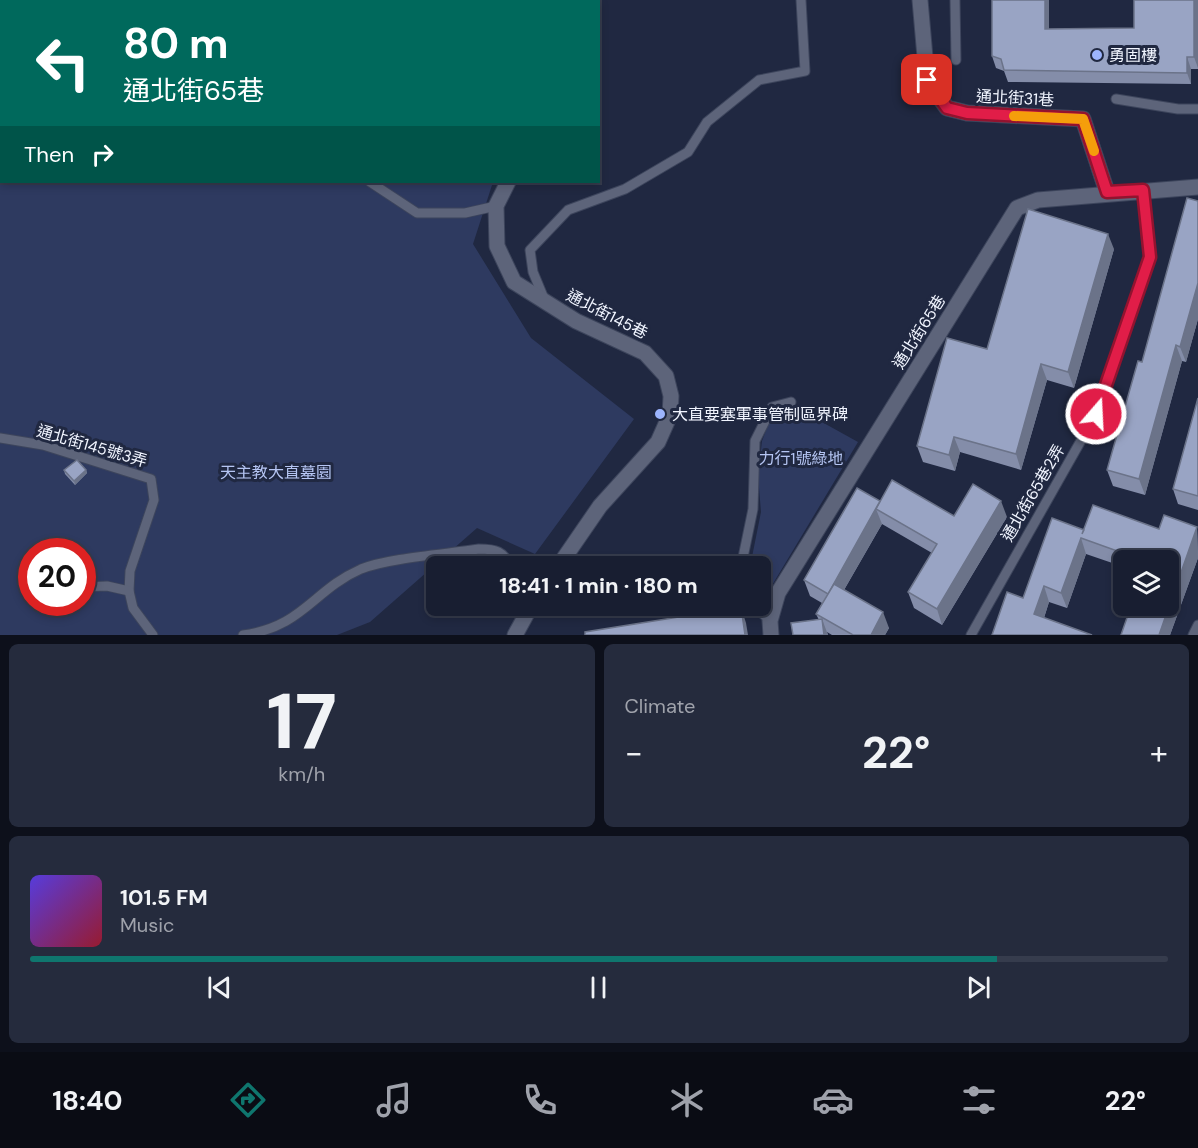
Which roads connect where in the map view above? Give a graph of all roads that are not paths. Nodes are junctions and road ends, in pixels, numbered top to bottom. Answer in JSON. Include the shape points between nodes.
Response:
{"nodes":[{"id":1,"x":801,"y":0,"type":"edge"},
{"id":2,"x":920,"y":0,"type":"edge"},
{"id":3,"x":955,"y":0,"type":"edge"},
{"id":4,"x":956,"y":60,"type":"dead end"},
{"id":5,"x":1116,"y":99,"type":"dead end"},
{"id":6,"x":1198,"y":109,"type":"edge"},
{"id":7,"x":371,"y":183,"type":"edge"},
{"id":8,"x":508,"y":183,"type":"edge"},
{"id":9,"x":1198,"y":187,"type":"edge"},
{"id":10,"x":1143,"y":190,"type":"junction"},
{"id":11,"x":1107,"y":192,"type":"junction"},
{"id":12,"x":496,"y":206,"type":"junction"},
{"id":13,"x":546,"y":303,"type":"junction"},
{"id":14,"x":791,"y":402,"type":"dead end"},
{"id":15,"x":0,"y":438,"type":"edge"},
{"id":16,"x":436,"y":556,"type":"edge"},
{"id":17,"x":506,"y":556,"type":"edge"},
{"id":18,"x":566,"y":556,"type":"edge"},
{"id":19,"x":743,"y":556,"type":"edge"},
{"id":20,"x":426,"y":558,"type":"edge"},
{"id":21,"x":96,"y":586,"type":"edge"},
{"id":22,"x":129,"y":591,"type":"junction"},
{"id":23,"x":525,"y":616,"type":"edge"},
{"id":24,"x":1198,"y":625,"type":"edge"},
{"id":25,"x":770,"y":628,"type":"edge"},
{"id":26,"x":153,"y":635,"type":"edge"},
{"id":27,"x":243,"y":635,"type":"edge"},
{"id":28,"x":515,"y":635,"type":"edge"},
{"id":29,"x":970,"y":635,"type":"edge"},
{"id":30,"x":1193,"y":635,"type":"edge"}],
"edges":[{"from":1,"to":13,"type":"lane","via":[[805,72],[759,80],[707,122],[688,152],[625,189],[568,210],[530,250],[533,272]]},
{"from":2,"to":11,"type":"street","name":"通北街31巷","via":[[927,80],[947,108],[967,113],[1083,119]]},
{"from":3,"to":4,"type":"lane"},
{"from":5,"to":6,"type":"lane"},
{"from":7,"to":12,"type":"lane","via":[[417,213],[465,213]]},
{"from":8,"to":12,"type":"street","name":"通北街145巷"},
{"from":9,"to":10,"type":"street","name":"通北街65巷"},
{"from":10,"to":11,"type":"street","name":"通北街65巷"},
{"from":10,"to":29,"type":"lane","name":"通北街65巷2弄","via":[[1150,257],[1096,414]]},
{"from":11,"to":25,"type":"street","name":"通北街65巷","via":[[1038,200],[1017,208],[778,594]]},
{"from":12,"to":13,"type":"street","name":"通北街145巷","via":[[497,246],[514,282]]},
{"from":13,"to":18,"type":"street","name":"通北街145巷","via":[[645,353],[666,376],[671,396],[670,415],[658,442],[600,506]]},
{"from":14,"to":19,"type":"lane","via":[[772,407],[755,441],[753,508]]},
{"from":15,"to":22,"type":"lane","name":"通北街145號3弄","via":[[44,446],[151,479],[154,500],[130,571]]},
{"from":16,"to":17,"type":"lane","via":[[497,549]]},
{"from":20,"to":27,"type":"lane","via":[[363,568],[276,628]]},
{"from":21,"to":22,"type":"lane"},
{"from":22,"to":26,"type":"lane","via":[[134,608]]},
{"from":23,"to":28,"type":"street"},
{"from":24,"to":30,"type":"lane"}]}
